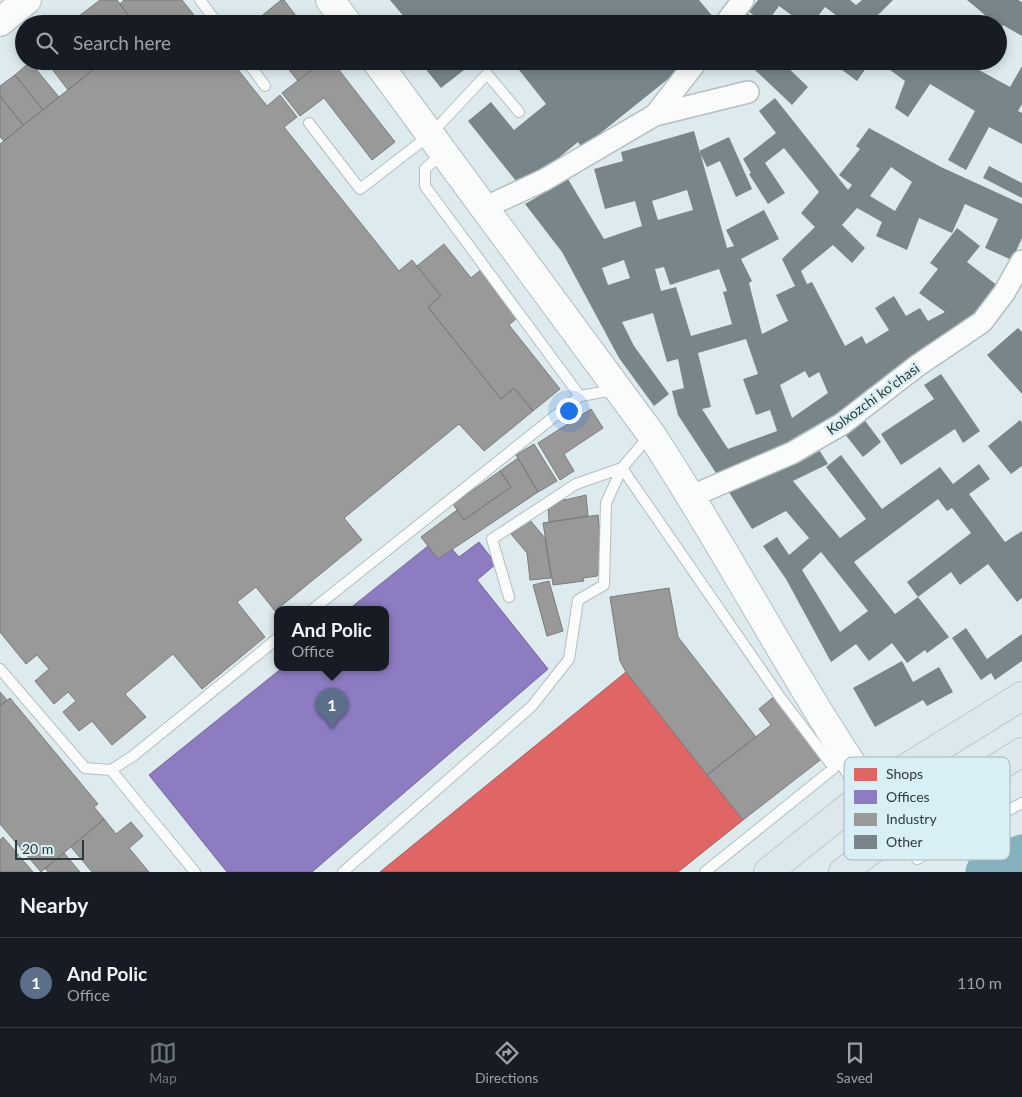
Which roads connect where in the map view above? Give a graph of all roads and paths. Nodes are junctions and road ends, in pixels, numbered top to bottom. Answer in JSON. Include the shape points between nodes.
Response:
{"nodes":[{"id":1,"x":27,"y":0,"type":"edge"},
{"id":2,"x":200,"y":0,"type":"edge"},
{"id":3,"x":330,"y":0,"type":"edge"},
{"id":4,"x":743,"y":0,"type":"edge"},
{"id":5,"x":211,"y":15,"type":"edge"},
{"id":6,"x":341,"y":15,"type":"edge"},
{"id":7,"x":732,"y":15,"type":"edge"},
{"id":8,"x":0,"y":22,"type":"edge"},
{"id":9,"x":253,"y":70,"type":"edge"},
{"id":10,"x":383,"y":70,"type":"edge"},
{"id":11,"x":690,"y":70,"type":"edge"},
{"id":12,"x":265,"y":86,"type":"dead end"},
{"id":13,"x":748,"y":92,"type":"dead end"},
{"id":14,"x":518,"y":112,"type":"dead end"},
{"id":15,"x":655,"y":115,"type":"junction"},
{"id":16,"x":309,"y":123,"type":"dead end"},
{"id":17,"x":436,"y":144,"type":"junction"},
{"id":18,"x":484,"y":208,"type":"junction"},
{"id":19,"x":1022,"y":261,"type":"edge"},
{"id":20,"x":618,"y":389,"type":"junction"},
{"id":21,"x":580,"y":396,"type":"junction"},
{"id":22,"x":651,"y":434,"type":"junction"},
{"id":23,"x":622,"y":468,"type":"junction"},
{"id":24,"x":692,"y":496,"type":"junction"},
{"id":25,"x":509,"y":597,"type":"dead end"},
{"id":26,"x":317,"y":606,"type":"edge"},
{"id":27,"x":274,"y":641,"type":"edge"},
{"id":28,"x":0,"y":669,"type":"edge"},
{"id":29,"x":1022,"y":696,"type":"edge"},
{"id":30,"x":1022,"y":752,"type":"edge"},
{"id":31,"x":848,"y":757,"type":"edge"},
{"id":32,"x":924,"y":757,"type":"edge"},
{"id":33,"x":1010,"y":759,"type":"edge"},
{"id":34,"x":111,"y":770,"type":"junction"},
{"id":35,"x":1022,"y":803,"type":"edge"},
{"id":36,"x":1010,"y":809,"type":"edge"},
{"id":37,"x":844,"y":811,"type":"edge"},
{"id":38,"x":858,"y":860,"type":"edge"},
{"id":39,"x":195,"y":872,"type":"edge"},
{"id":40,"x":343,"y":872,"type":"edge"},
{"id":41,"x":705,"y":872,"type":"edge"},
{"id":42,"x":768,"y":872,"type":"edge"},
{"id":43,"x":843,"y":872,"type":"edge"}],
"edges":[{"from":1,"to":8,"type":"street"},
{"from":2,"to":5,"type":"lane"},
{"from":3,"to":6,"type":"street"},
{"from":4,"to":7,"type":"street"},
{"from":9,"to":12,"type":"lane"},
{"from":10,"to":17,"type":"street"},
{"from":11,"to":15,"type":"street"},
{"from":13,"to":15,"type":"street"},
{"from":14,"to":17,"type":"lane","via":[[488,74]]},
{"from":15,"to":18,"type":"street","via":[[544,180]]},
{"from":16,"to":17,"type":"lane","via":[[360,188]]},
{"from":17,"to":18,"type":"street"},
{"from":17,"to":21,"type":"lane","via":[[425,169],[424,186]]},
{"from":18,"to":20,"type":"street"},
{"from":19,"to":24,"type":"street","name":"Kolxozchi koʻchasi","via":[[982,322],[917,366],[842,424],[792,453]]},
{"from":20,"to":21,"type":"lane"},
{"from":20,"to":22,"type":"street"},
{"from":21,"to":26,"type":"lane"},
{"from":22,"to":23,"type":"lane"},
{"from":22,"to":24,"type":"street"},
{"from":23,"to":25,"type":"lane","via":[[576,484],[492,539]]},
{"from":23,"to":40,"type":"lane","via":[[606,503],[604,585],[578,600],[569,659],[532,706]]},
{"from":23,"to":41,"type":"lane","via":[[780,697],[834,768]]},
{"from":24,"to":31,"type":"street","via":[[776,643]]},
{"from":27,"to":34,"type":"lane","via":[[133,756]]},
{"from":28,"to":34,"type":"lane","via":[[86,768]]},
{"from":29,"to":32,"type":"main road"},
{"from":30,"to":33,"type":"main road"},
{"from":34,"to":39,"type":"lane"},
{"from":35,"to":36,"type":"lane"},
{"from":37,"to":42,"type":"main road"},
{"from":38,"to":43,"type":"main road"}]}
